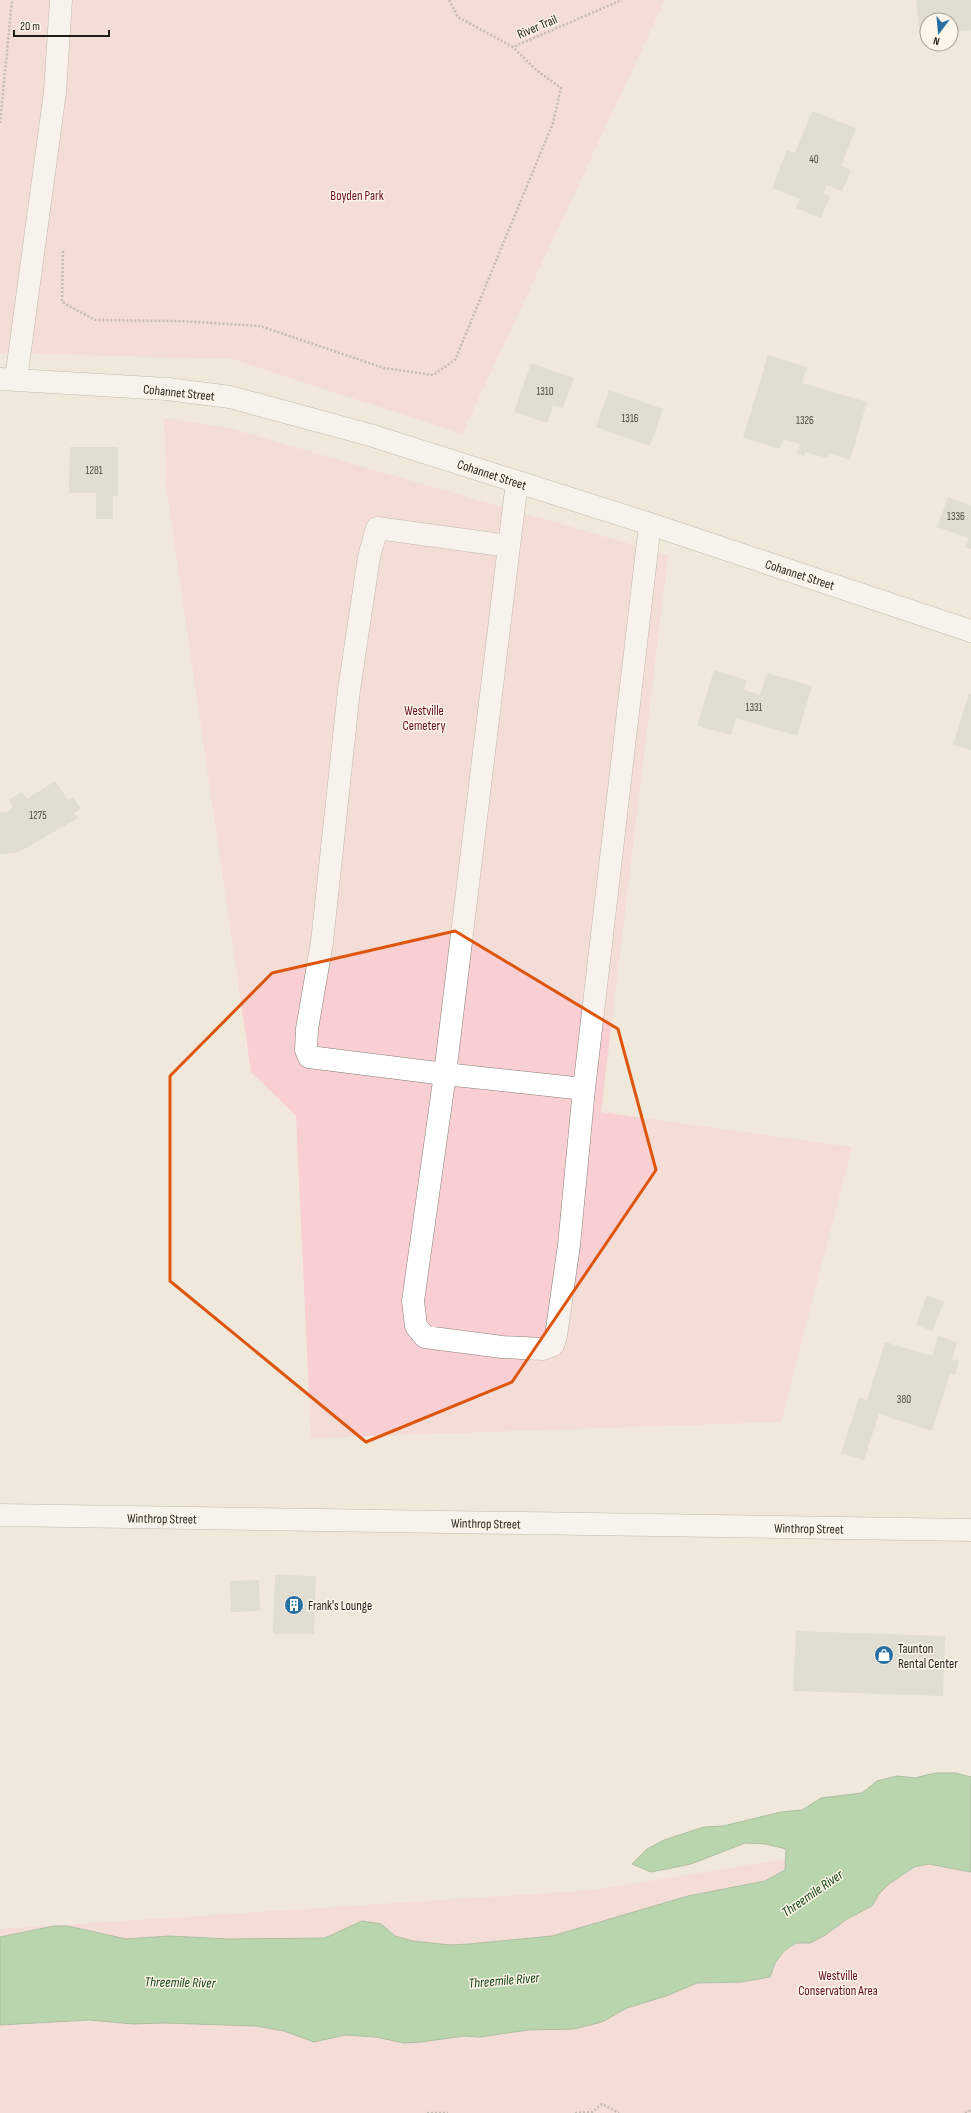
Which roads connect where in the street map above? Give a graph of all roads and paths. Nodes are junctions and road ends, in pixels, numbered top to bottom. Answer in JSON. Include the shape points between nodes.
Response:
{"nodes":[{"id":1,"x":12,"y":0,"type":"edge"},
{"id":2,"x":61,"y":0,"type":"edge"},
{"id":3,"x":449,"y":0,"type":"edge"},
{"id":4,"x":622,"y":0,"type":"edge"},
{"id":5,"x":512,"y":47,"type":"junction"},
{"id":6,"x":0,"y":123,"type":"edge"},
{"id":7,"x":63,"y":244,"type":"dead end"},
{"id":8,"x":8,"y":379,"type":"edge"},
{"id":9,"x":516,"y":482,"type":"junction"},
{"id":10,"x":650,"y":524,"type":"junction"},
{"id":11,"x":509,"y":546,"type":"junction"},
{"id":12,"x":971,"y":631,"type":"edge"},
{"id":13,"x":446,"y":1074,"type":"junction"},
{"id":14,"x":584,"y":1089,"type":"junction"},
{"id":15,"x":0,"y":1515,"type":"edge"},
{"id":16,"x":971,"y":1530,"type":"edge"},
{"id":17,"x":971,"y":2110,"type":"edge"},
{"id":18,"x":427,"y":2113,"type":"edge"},
{"id":19,"x":448,"y":2113,"type":"edge"},
{"id":20,"x":575,"y":2113,"type":"edge"},
{"id":21,"x":619,"y":2113,"type":"edge"},
{"id":22,"x":965,"y":2113,"type":"edge"}],
"edges":[{"from":1,"to":6,"type":"path"},
{"from":2,"to":8,"type":"main road","via":[[55,92]]},
{"from":3,"to":5,"type":"path","name":"River Trail","via":[[458,17]]},
{"from":4,"to":5,"type":"path","name":"River Trail"},
{"from":5,"to":7,"type":"path","via":[[536,70],[561,88],[553,123],[455,360],[433,376],[384,368],[260,326],[180,321],[95,320],[62,302]]},
{"from":8,"to":9,"type":"main road","name":"Cohannet Street","via":[[167,389],[230,397],[370,435]]},
{"from":9,"to":10,"type":"main road","name":"Cohannet Street"},
{"from":9,"to":11,"type":"main road"},
{"from":10,"to":12,"type":"main road","name":"Cohannet Street"},
{"from":10,"to":14,"type":"main road"},
{"from":11,"to":13,"type":"main road"},
{"from":11,"to":13,"type":"main road","via":[[377,528],[369,557],[349,690],[322,942],[307,1029],[306,1050],[309,1057]]},
{"from":13,"to":14,"type":"main road"},
{"from":13,"to":14,"type":"main road","via":[[413,1301],[416,1326],[425,1337],[502,1347],[543,1349],[553,1345],[556,1336],[569,1245]]},
{"from":15,"to":16,"type":"main road","name":"Winthrop Street"},
{"from":17,"to":22,"type":"path"},
{"from":18,"to":19,"type":"path"},
{"from":20,"to":21,"type":"path","via":[[592,2112],[602,2104]]}]}
